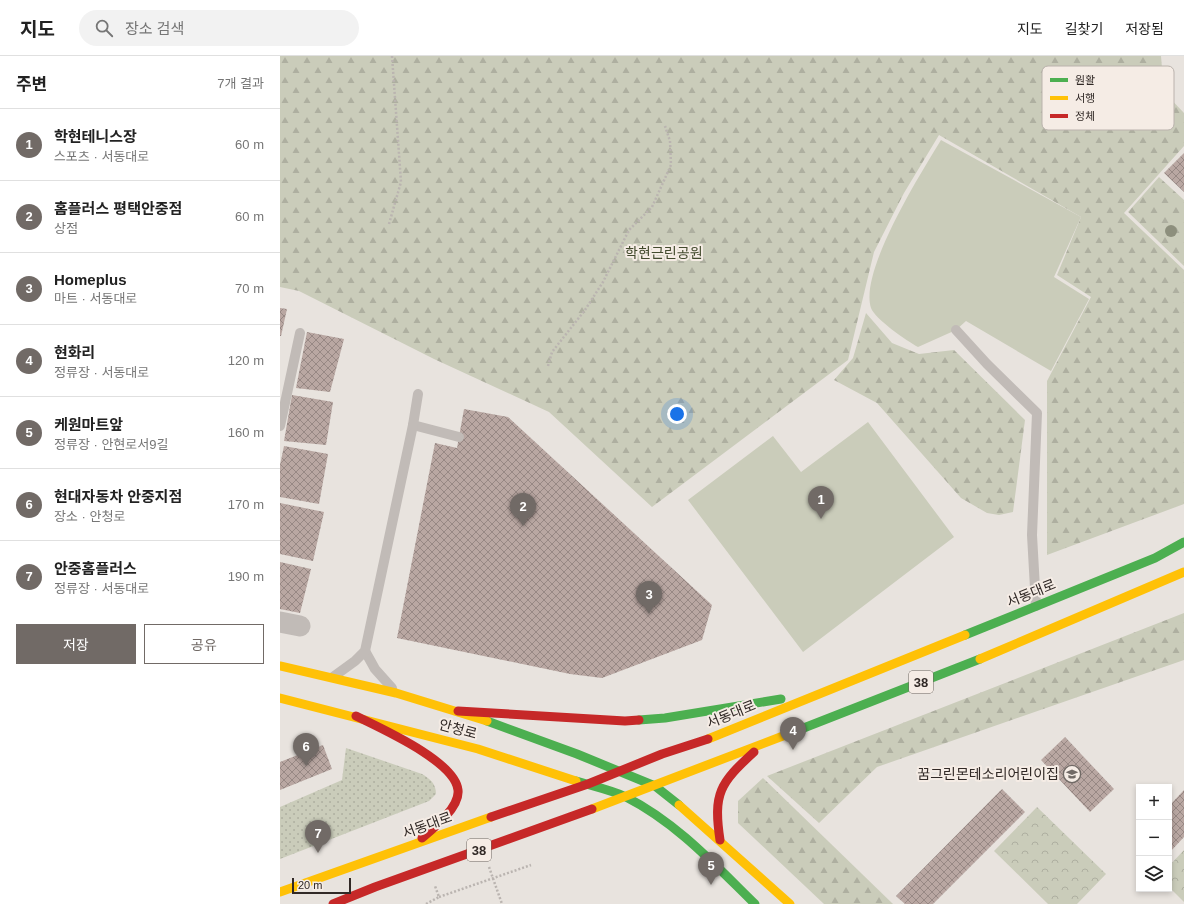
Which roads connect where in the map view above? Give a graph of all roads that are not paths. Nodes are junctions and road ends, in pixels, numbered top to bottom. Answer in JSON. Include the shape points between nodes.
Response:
{"nodes":[{"id":1,"x":956,"y":330,"type":"dead end"},
{"id":2,"x":300,"y":333,"type":"dead end"},
{"id":3,"x":418,"y":394,"type":"dead end"},
{"id":4,"x":413,"y":425,"type":"junction"},
{"id":5,"x":280,"y":426,"type":"edge"},
{"id":6,"x":459,"y":437,"type":"dead end"},
{"id":7,"x":1184,"y":542,"type":"edge"},
{"id":8,"x":1184,"y":572,"type":"edge"},
{"id":9,"x":1036,"y":606,"type":"junction"},
{"id":10,"x":364,"y":651,"type":"junction"},
{"id":11,"x":280,"y":666,"type":"edge"},
{"id":12,"x":330,"y":678,"type":"junction"},
{"id":13,"x":396,"y":693,"type":"junction"},
{"id":14,"x":816,"y":694,"type":"junction"},
{"id":15,"x":280,"y":698,"type":"edge"},
{"id":16,"x":458,"y":711,"type":"junction"},
{"id":17,"x":356,"y":716,"type":"junction"},
{"id":18,"x":763,"y":744,"type":"junction"},
{"id":19,"x":621,"y":771,"type":"junction"},
{"id":20,"x":588,"y":784,"type":"junction"},
{"id":21,"x":655,"y":786,"type":"junction"},
{"id":22,"x":625,"y":797,"type":"junction"},
{"id":23,"x":720,"y":840,"type":"junction"},
{"id":24,"x":413,"y":845,"type":"junction"},
{"id":25,"x":280,"y":892,"type":"edge"},
{"id":26,"x":333,"y":904,"type":"edge"},
{"id":27,"x":755,"y":904,"type":"edge"},
{"id":28,"x":790,"y":904,"type":"edge"}],
"edges":[{"from":1,"to":9,"type":"lane","via":[[1038,413],[1032,535]]},
{"from":2,"to":5,"type":"lane"},
{"from":3,"to":4,"type":"lane"},
{"from":4,"to":6,"type":"lane"},
{"from":4,"to":10,"type":"lane"},
{"from":7,"to":9,"type":"main road","name":"서동대로","number":"38","via":[[1155,558]]},
{"from":8,"to":18,"type":"main road","number":"38","via":[[1058,627]]},
{"from":9,"to":14,"type":"main road","name":"서동대로","number":"38"},
{"from":10,"to":12,"type":"lane","via":[[355,661]]},
{"from":10,"to":13,"type":"lane","via":[[375,669]]},
{"from":11,"to":12,"type":"main road","name":"안청로"},
{"from":12,"to":13,"type":"main road","name":"안청로"},
{"from":13,"to":16,"type":"main road","name":"안청로"},
{"from":14,"to":16,"type":"main road","via":[[665,718],[625,721]]},
{"from":14,"to":19,"type":"main road","name":"서동대로","number":"38","via":[[722,734]]},
{"from":15,"to":17,"type":"main road","name":"안청로"},
{"from":16,"to":19,"type":"main road","name":"안청로"},
{"from":17,"to":20,"type":"main road","name":"안청로","via":[[478,749]]},
{"from":17,"to":24,"type":"main road","via":[[444,766],[456,782],[458,791],[448,812]]},
{"from":18,"to":21,"type":"main road","number":"38"},
{"from":18,"to":23,"type":"main road","via":[[720,787],[716,815]]},
{"from":19,"to":20,"type":"main road","name":"서동대로","number":"38"},
{"from":19,"to":21,"type":"main road","name":"안청로"},
{"from":19,"to":22,"type":"main road"},
{"from":20,"to":22,"type":"main road","name":"안청로"},
{"from":20,"to":24,"type":"main road","name":"서동대로","number":"38"},
{"from":21,"to":22,"type":"main road","number":"38"},
{"from":21,"to":23,"type":"main road","name":"안청로"},
{"from":22,"to":26,"type":"main road","number":"38"},
{"from":22,"to":27,"type":"main road","name":"안청로","via":[[681,833]]},
{"from":23,"to":28,"type":"main road","name":"안청로"},
{"from":24,"to":25,"type":"main road","name":"서동대로","number":"38"}]}
